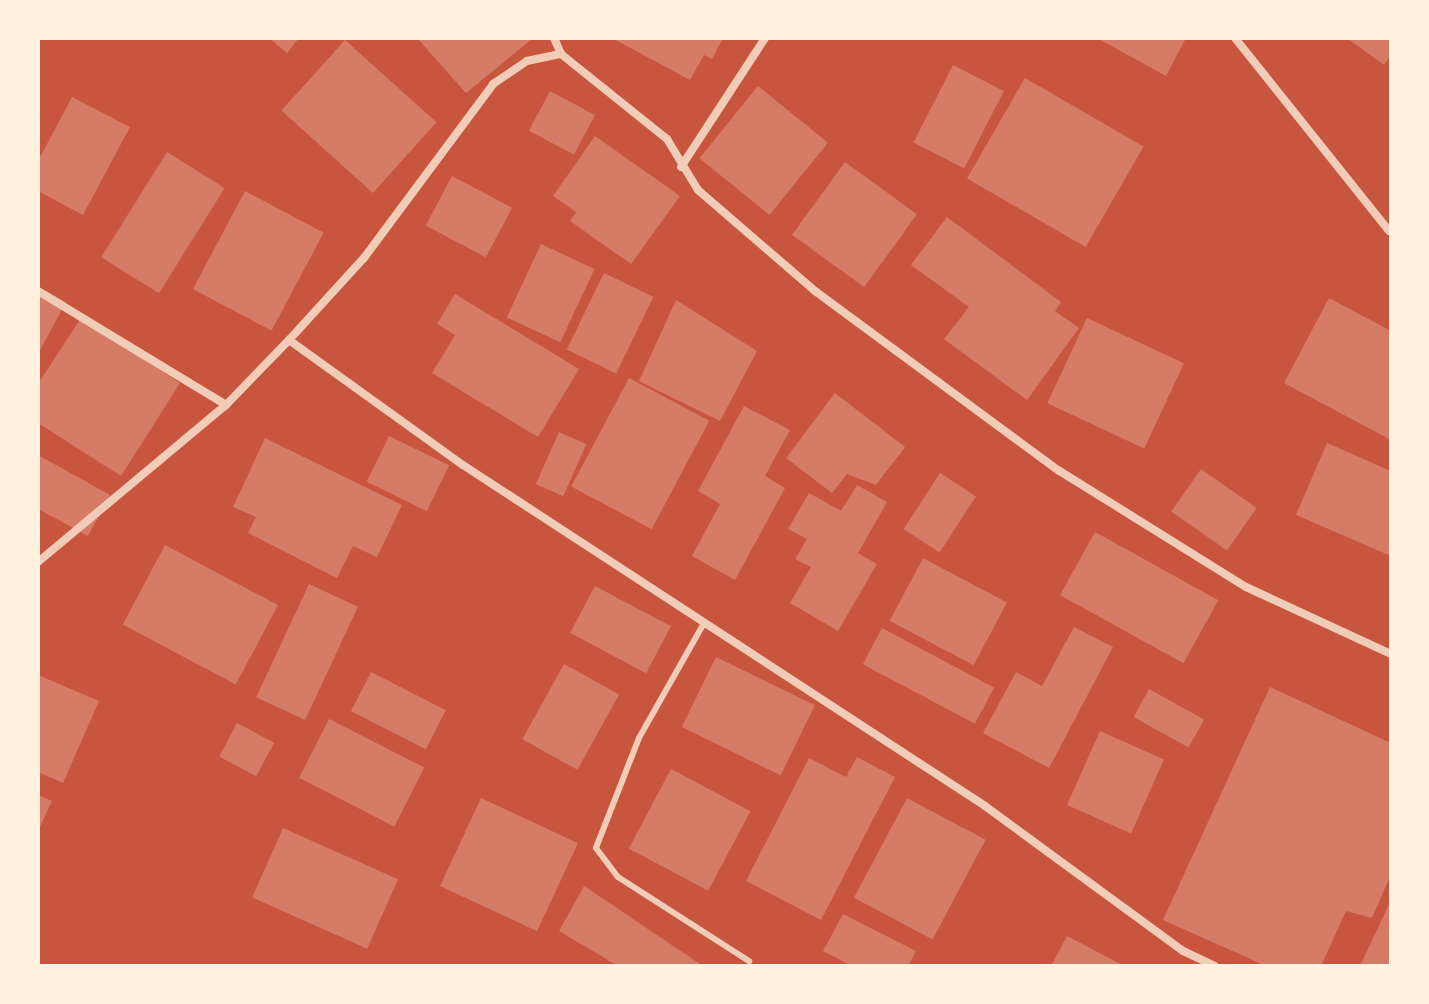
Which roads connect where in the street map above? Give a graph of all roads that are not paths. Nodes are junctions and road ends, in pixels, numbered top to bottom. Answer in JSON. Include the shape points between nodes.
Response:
{"nodes":[{"id":1,"x":554,"y":38,"type":"edge"},
{"id":2,"x":765,"y":38,"type":"edge"},
{"id":3,"x":1235,"y":38,"type":"edge"},
{"id":4,"x":561,"y":54,"type":"junction"},
{"id":5,"x":681,"y":167,"type":"junction"},
{"id":6,"x":1389,"y":231,"type":"edge"},
{"id":7,"x":38,"y":291,"type":"edge"},
{"id":8,"x":289,"y":340,"type":"junction"},
{"id":9,"x":226,"y":405,"type":"junction"},
{"id":10,"x":38,"y":562,"type":"edge"},
{"id":11,"x":704,"y":623,"type":"junction"},
{"id":12,"x":1391,"y":641,"type":"edge"},
{"id":13,"x":1388,"y":652,"type":"edge"},
{"id":14,"x":749,"y":961,"type":"dead end"},
{"id":15,"x":1215,"y":966,"type":"edge"}],
"edges":[{"from":1,"to":4,"type":"street"},
{"from":2,"to":5,"type":"street"},
{"from":3,"to":6,"type":"street"},
{"from":4,"to":5,"type":"street","via":[[667,139]]},
{"from":4,"to":8,"type":"street","via":[[527,61],[493,84],[364,258]]},
{"from":5,"to":13,"type":"street","via":[[698,190],[815,291],[1069,477],[1246,587]]},
{"from":7,"to":9,"type":"street"},
{"from":8,"to":9,"type":"street"},
{"from":8,"to":11,"type":"street","via":[[463,465]]},
{"from":9,"to":10,"type":"street"},
{"from":11,"to":14,"type":"lane","via":[[639,738],[596,848],[618,877]]},
{"from":11,"to":15,"type":"street","via":[[985,806],[1183,951]]},
{"from":12,"to":13,"type":"street"}]}
